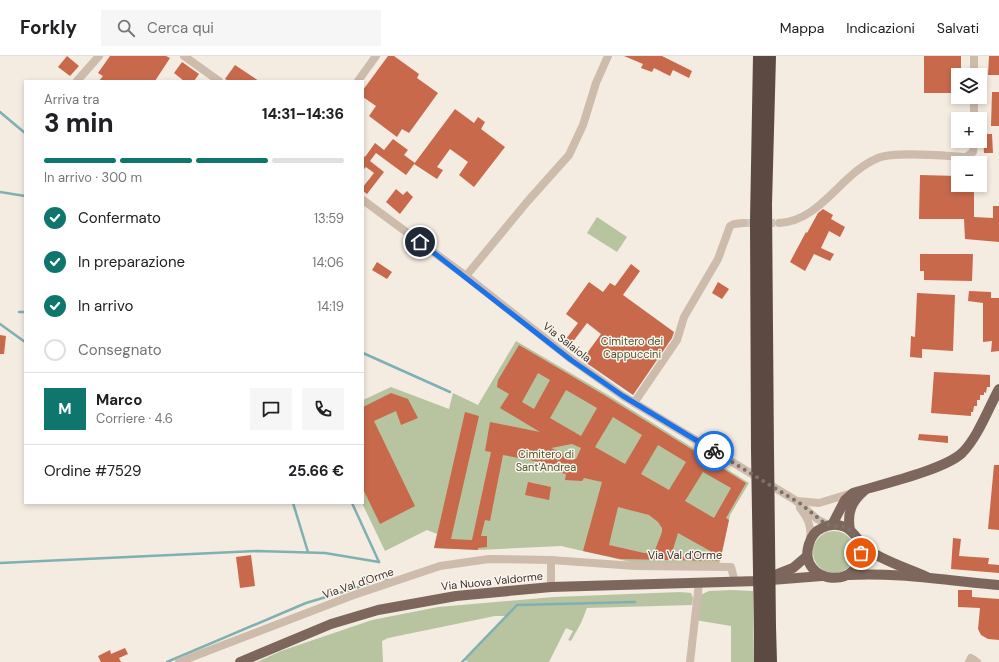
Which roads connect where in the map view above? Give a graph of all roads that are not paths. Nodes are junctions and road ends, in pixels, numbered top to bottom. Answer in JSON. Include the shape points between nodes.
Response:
{"nodes":[{"id":1,"x":98,"y":56,"type":"edge"},
{"id":2,"x":184,"y":56,"type":"edge"},
{"id":3,"x":376,"y":56,"type":"edge"},
{"id":4,"x":608,"y":56,"type":"edge"},
{"id":5,"x":759,"y":56,"type":"edge"},
{"id":6,"x":770,"y":56,"type":"edge"},
{"id":7,"x":974,"y":56,"type":"edge"},
{"id":8,"x":974,"y":68,"type":"edge"},
{"id":9,"x":78,"y":80,"type":"edge"},
{"id":10,"x":218,"y":80,"type":"edge"},
{"id":11,"x":359,"y":80,"type":"edge"},
{"id":12,"x":973,"y":148,"type":"edge"},
{"id":13,"x":364,"y":201,"type":"edge"},
{"id":14,"x":743,"y":223,"type":"tunnel mouth"},
{"id":15,"x":778,"y":223,"type":"tunnel mouth"},
{"id":16,"x":466,"y":276,"type":"junction"},
{"id":17,"x":999,"y":389,"type":"edge"},
{"id":18,"x":634,"y":403,"type":"junction"},
{"id":19,"x":763,"y":452,"type":"junction"},
{"id":20,"x":867,"y":488,"type":"junction"},
{"id":21,"x":853,"y":493,"type":"junction"},
{"id":22,"x":792,"y":499,"type":"junction"},
{"id":23,"x":830,"y":525,"type":"junction"},
{"id":24,"x":850,"y":530,"type":"junction"},
{"id":25,"x":810,"y":540,"type":"junction"},
{"id":26,"x":860,"y":544,"type":"junction"},
{"id":27,"x":807,"y":556,"type":"junction"},
{"id":28,"x":551,"y":560,"type":"junction"},
{"id":29,"x":848,"y":575,"type":"junction"},
{"id":30,"x":822,"y":576,"type":"junction"},
{"id":31,"x":927,"y":577,"type":"junction"},
{"id":32,"x":758,"y":581,"type":"junction"},
{"id":33,"x":735,"y":582,"type":"junction"},
{"id":34,"x":699,"y":583,"type":"junction"},
{"id":35,"x":999,"y":585,"type":"edge"},
{"id":36,"x":552,"y":587,"type":"junction"},
{"id":37,"x":765,"y":629,"type":"junction"},
{"id":38,"x":179,"y":662,"type":"edge"},
{"id":39,"x":240,"y":662,"type":"edge"},
{"id":40,"x":690,"y":662,"type":"edge"},
{"id":41,"x":760,"y":662,"type":"edge"},
{"id":42,"x":771,"y":662,"type":"edge"}],
"edges":[{"from":1,"to":9,"type":"street"},
{"from":2,"to":10,"type":"street"},
{"from":3,"to":11,"type":"street"},
{"from":4,"to":16,"type":"street","via":[[596,83],[583,125],[569,155]]},
{"from":5,"to":19,"type":"highway","via":[[756,220]]},
{"from":6,"to":19,"type":"highway"},
{"from":7,"to":8,"type":"street"},
{"from":12,"to":15,"type":"street","via":[[973,152],[966,157],[882,157],[858,169],[804,217],[792,222]]},
{"from":13,"to":16,"type":"street","name":"Via Salaiola"},
{"from":14,"to":18,"type":"street","via":[[730,226],[718,259],[684,317],[677,340]]},
{"from":16,"to":18,"type":"street","name":"Via Salaiola","via":[[571,360]]},
{"from":17,"to":20,"type":"main road","via":[[961,454],[941,465]]},
{"from":18,"to":22,"type":"street","name":"Via Salaiola"},
{"from":19,"to":37,"type":"highway","bridge":true},
{"from":20,"to":21,"type":"main road"},
{"from":20,"to":24,"type":"main road","via":[[850,508]]},
{"from":21,"to":22,"type":"street","via":[[819,503]]},
{"from":21,"to":23,"type":"main road","via":[[845,500]]},
{"from":22,"to":23,"type":"street","name":"Via Salaiola","via":[[817,519]]},
{"from":22,"to":25,"type":"street","name":"Via Salaiola","via":[[808,521]]},
{"from":23,"to":24,"type":"main road"},
{"from":23,"to":25,"type":"main road","via":[[817,530]]},
{"from":24,"to":26,"type":"main road"},
{"from":25,"to":27,"type":"main road"},
{"from":26,"to":29,"type":"main road","via":[[859,561]]},
{"from":26,"to":31,"type":"main road","via":[[877,556]]},
{"from":27,"to":30,"type":"main road","via":[[812,568]]},
{"from":27,"to":32,"type":"main road","name":"Via Nuova Valdorme","via":[[793,568]]},
{"from":28,"to":33,"type":"street","name":"Via Val d'Orme","via":[[635,566],[731,567]]},
{"from":28,"to":36,"type":"street"},
{"from":28,"to":38,"type":"street","name":"Via Val d'Orme","via":[[489,559],[440,566],[352,596]]},
{"from":29,"to":30,"type":"main road","via":[[834,579]]},
{"from":29,"to":31,"type":"main road","via":[[877,573]]},
{"from":30,"to":32,"type":"main road","name":"Via Nuova Valdorme"},
{"from":31,"to":35,"type":"main road"},
{"from":32,"to":33,"type":"main road","name":"Via Nuova Valdorme"},
{"from":33,"to":34,"type":"main road","name":"Via Nuova Valdorme"},
{"from":34,"to":36,"type":"main road","name":"Via Nuova Valdorme"},
{"from":34,"to":40,"type":"street"},
{"from":36,"to":39,"type":"main road","name":"Via Nuova Valdorme","via":[[456,596],[378,610],[331,624]]},
{"from":37,"to":41,"type":"highway"},
{"from":37,"to":42,"type":"highway"}]}
